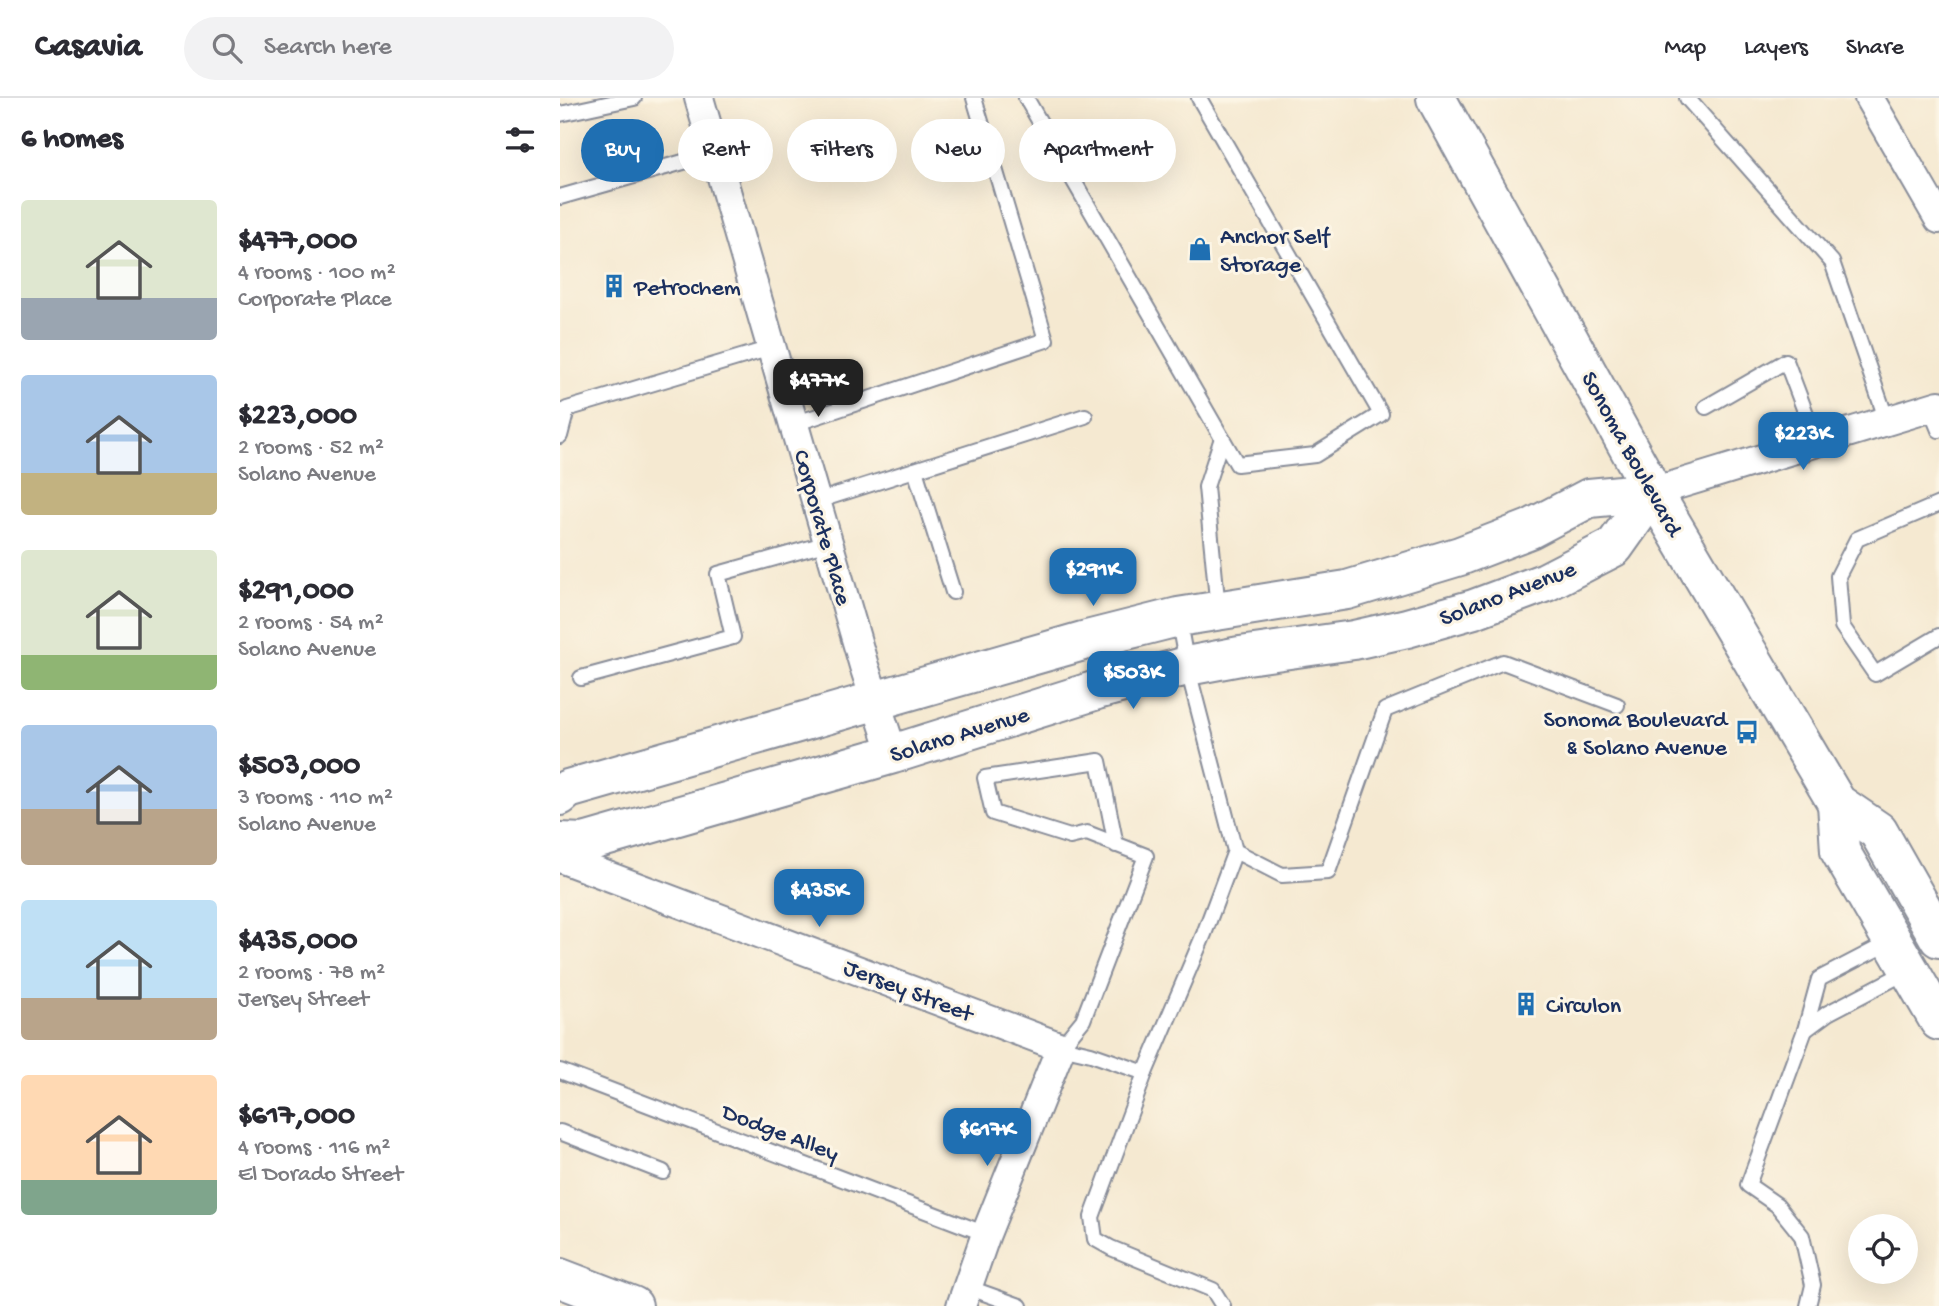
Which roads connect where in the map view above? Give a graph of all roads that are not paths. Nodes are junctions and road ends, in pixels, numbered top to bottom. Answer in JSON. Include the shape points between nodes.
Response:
{"nodes":[{"id":1,"x":634,"y":98,"type":"edge"},
{"id":2,"x":699,"y":98,"type":"edge"},
{"id":3,"x":974,"y":98,"type":"edge"},
{"id":4,"x":1026,"y":98,"type":"edge"},
{"id":5,"x":1199,"y":98,"type":"edge"},
{"id":6,"x":1437,"y":98,"type":"edge"},
{"id":7,"x":1687,"y":98,"type":"edge"},
{"id":8,"x":1869,"y":98,"type":"edge"},
{"id":9,"x":611,"y":100,"type":"edge"},
{"id":10,"x":560,"y":114,"type":"edge"},
{"id":11,"x":705,"y":119,"type":"edge"},
{"id":12,"x":678,"y":164,"type":"edge"},
{"id":13,"x":723,"y":182,"type":"edge"},
{"id":14,"x":560,"y":197,"type":"edge"},
{"id":15,"x":1939,"y":219,"type":"edge"},
{"id":16,"x":772,"y":348,"type":"junction"},
{"id":17,"x":1706,"y":407,"type":"dead end"},
{"id":18,"x":1936,"y":415,"type":"edge"},
{"id":19,"x":1084,"y":416,"type":"dead end"},
{"id":20,"x":1887,"y":421,"type":"junction"},
{"id":21,"x":794,"y":424,"type":"junction"},
{"id":22,"x":560,"y":436,"type":"edge"},
{"id":23,"x":1222,"y":438,"type":"junction"},
{"id":24,"x":1817,"y":443,"type":"junction"},
{"id":25,"x":915,"y":470,"type":"junction"},
{"id":26,"x":1653,"y":492,"type":"junction"},
{"id":27,"x":817,"y":501,"type":"junction"},
{"id":28,"x":1939,"y":504,"type":"edge"},
{"id":29,"x":828,"y":543,"type":"junction"},
{"id":30,"x":953,"y":592,"type":"dead end"},
{"id":31,"x":1218,"y":609,"type":"junction"},
{"id":32,"x":1178,"y":617,"type":"junction"},
{"id":33,"x":1939,"y":636,"type":"edge"},
{"id":34,"x":1187,"y":666,"type":"junction"},
{"id":35,"x":581,"y":678,"type":"dead end"},
{"id":36,"x":874,"y":701,"type":"junction"},
{"id":37,"x":1617,"y":705,"type":"dead end"},
{"id":38,"x":892,"y":754,"type":"junction"},
{"id":39,"x":560,"y":796,"type":"edge"},
{"id":40,"x":1837,"y":803,"type":"junction"},
{"id":41,"x":560,"y":842,"type":"edge"},
{"id":42,"x":1116,"y":845,"type":"junction"},
{"id":43,"x":1236,"y":850,"type":"junction"},
{"id":44,"x":560,"y":858,"type":"edge"},
{"id":45,"x":1939,"y":938,"type":"edge"},
{"id":46,"x":1901,"y":955,"type":"junction"},
{"id":47,"x":1939,"y":1020,"type":"edge"},
{"id":48,"x":1805,"y":1030,"type":"junction"},
{"id":49,"x":1061,"y":1046,"type":"junction"},
{"id":50,"x":560,"y":1071,"type":"edge"},
{"id":51,"x":1145,"y":1073,"type":"junction"},
{"id":52,"x":560,"y":1132,"type":"edge"},
{"id":53,"x":663,"y":1172,"type":"dead end"},
{"id":54,"x":986,"y":1234,"type":"junction"},
{"id":55,"x":560,"y":1278,"type":"edge"},
{"id":56,"x":964,"y":1296,"type":"edge"},
{"id":57,"x":633,"y":1306,"type":"edge"},
{"id":58,"x":1020,"y":1306,"type":"edge"},
{"id":59,"x":1223,"y":1306,"type":"edge"},
{"id":60,"x":1808,"y":1306,"type":"edge"}],
"edges":[{"from":1,"to":9,"type":"lane"},
{"from":2,"to":11,"type":"street","name":"Corporate Place"},
{"from":3,"to":21,"type":"lane","via":[[1046,340]]},
{"from":4,"to":23,"type":"lane"},
{"from":5,"to":23,"type":"lane","via":[[1381,414],[1315,456],[1237,464]]},
{"from":6,"to":26,"type":"main road","name":"Sonoma Boulevard"},
{"from":7,"to":20,"type":"lane","via":[[1832,262]]},
{"from":8,"to":15,"type":"street"},
{"from":9,"to":10,"type":"lane"},
{"from":12,"to":14,"type":"lane"},
{"from":13,"to":16,"type":"street","name":"Corporate Place"},
{"from":16,"to":21,"type":"street","name":"Corporate Place"},
{"from":16,"to":22,"type":"lane","via":[[567,409]]},
{"from":17,"to":24,"type":"lane","via":[[1786,361]]},
{"from":18,"to":20,"type":"street","name":"Solano Avenue"},
{"from":19,"to":25,"type":"lane"},
{"from":20,"to":24,"type":"street","name":"Solano Avenue"},
{"from":21,"to":27,"type":"street","name":"Corporate Place"},
{"from":23,"to":31,"type":"lane","via":[[1206,488]]},
{"from":24,"to":26,"type":"street","name":"Solano Avenue"},
{"from":25,"to":27,"type":"lane"},
{"from":25,"to":30,"type":"lane"},
{"from":26,"to":31,"type":"main road","name":"Solano Avenue","via":[[1589,498],[1507,538],[1347,590]]},
{"from":26,"to":34,"type":"main road","name":"Solano Avenue","via":[[1614,547],[1534,587],[1407,628]]},
{"from":26,"to":40,"type":"main road","name":"Sonoma Boulevard"},
{"from":27,"to":29,"type":"street","name":"Corporate Place"},
{"from":28,"to":33,"type":"lane","via":[[1857,539],[1838,576],[1842,626],[1875,674]]},
{"from":29,"to":35,"type":"lane","via":[[718,574],[733,637]]},
{"from":29,"to":36,"type":"street","name":"Corporate Place"},
{"from":31,"to":32,"type":"main road","name":"Solano Avenue"},
{"from":32,"to":34,"type":"lane"},
{"from":32,"to":36,"type":"main road","name":"Solano Avenue"},
{"from":34,"to":38,"type":"main road","name":"Solano Avenue"},
{"from":34,"to":43,"type":"lane"},
{"from":36,"to":38,"type":"street","name":"Corporate Place"},
{"from":36,"to":39,"type":"main road","name":"Solano Avenue","via":[[568,789]]},
{"from":37,"to":43,"type":"lane","via":[[1503,662],[1385,710],[1328,872],[1282,875]]},
{"from":38,"to":41,"type":"main road","name":"Solano Avenue","via":[[584,843]]},
{"from":40,"to":45,"type":"main road","name":"Sonoma Boulevard","via":[[1878,831]]},
{"from":40,"to":46,"type":"main road","name":"Sonoma Boulevard","via":[[1840,851]]},
{"from":42,"to":42,"type":"lane","via":[[1087,833],[1070,837],[993,813],[985,778],[1099,761]]},
{"from":42,"to":49,"type":"lane","via":[[1146,856],[1083,1020]]},
{"from":43,"to":51,"type":"lane"},
{"from":44,"to":49,"type":"street","name":"Jersey Street"},
{"from":46,"to":47,"type":"main road","name":"Sonoma Boulevard"},
{"from":46,"to":48,"type":"lane"},
{"from":46,"to":48,"type":"lane","via":[[1819,979]]},
{"from":48,"to":60,"type":"lane","via":[[1748,1185],[1777,1205],[1802,1236],[1813,1285]]},
{"from":49,"to":51,"type":"lane"},
{"from":49,"to":54,"type":"street"},
{"from":50,"to":54,"type":"lane","name":"Dodge Alley"},
{"from":51,"to":59,"type":"lane","via":[[1092,1217],[1095,1239],[1213,1290]]},
{"from":52,"to":53,"type":"lane"},
{"from":54,"to":56,"type":"street"},
{"from":55,"to":57,"type":"main road"},
{"from":56,"to":58,"type":"lane"}]}
